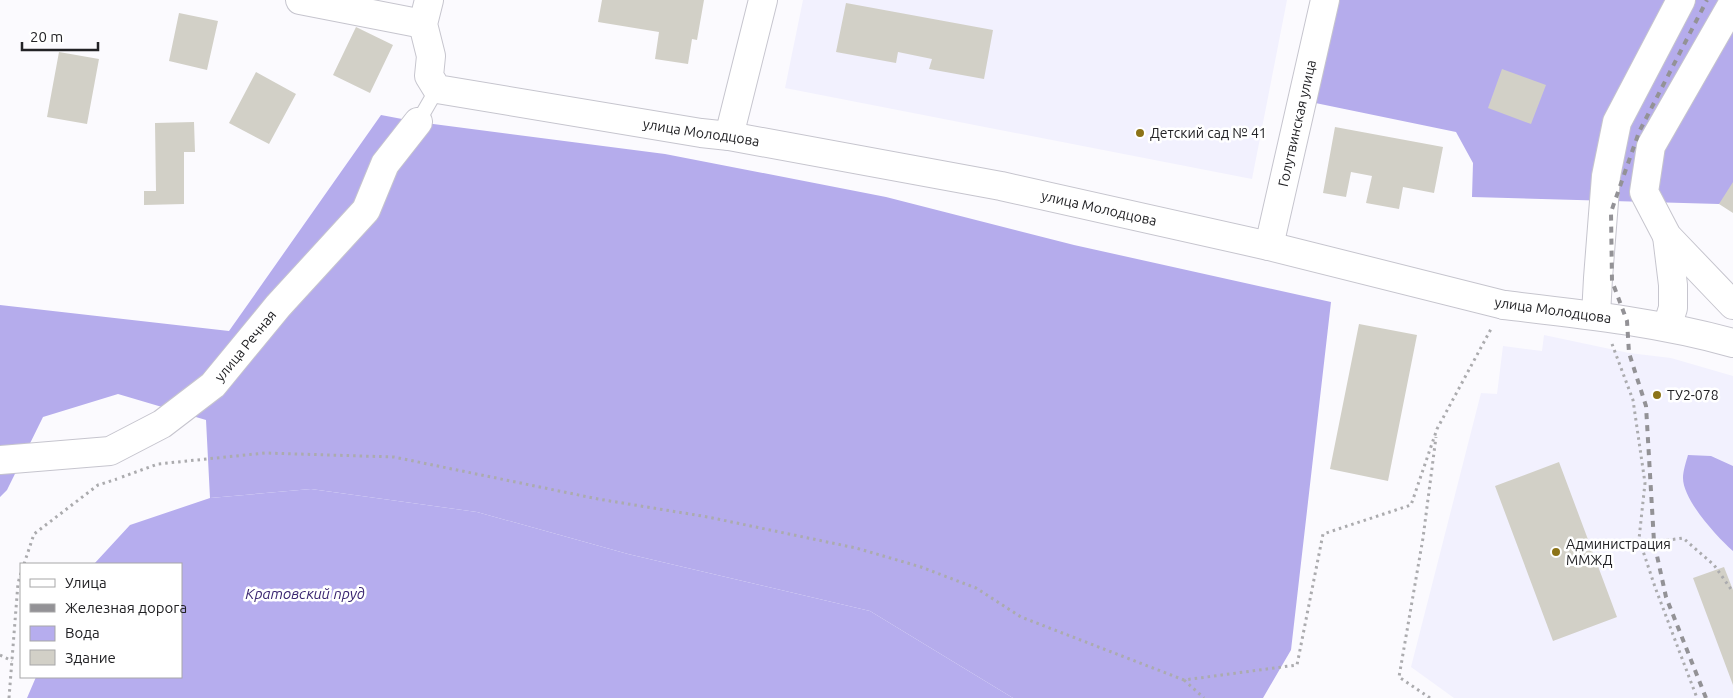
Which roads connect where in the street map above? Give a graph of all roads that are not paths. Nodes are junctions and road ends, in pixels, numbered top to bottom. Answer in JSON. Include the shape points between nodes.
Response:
{"nodes":[{"id":1,"x":300,"y":0,"type":"edge"},
{"id":2,"x":763,"y":0,"type":"edge"},
{"id":3,"x":1325,"y":0,"type":"edge"},
{"id":4,"x":1681,"y":0,"type":"edge"},
{"id":5,"x":1733,"y":3,"type":"edge"},
{"id":6,"x":426,"y":12,"type":"edge"},
{"id":7,"x":449,"y":92,"type":"junction"},
{"id":8,"x":418,"y":122,"type":"joint"},
{"id":9,"x":729,"y":136,"type":"junction"},
{"id":10,"x":1667,"y":236,"type":"junction"},
{"id":11,"x":1269,"y":246,"type":"junction"},
{"id":12,"x":1733,"y":305,"type":"edge"},
{"id":13,"x":1604,"y":317,"type":"junction"},
{"id":14,"x":1667,"y":327,"type":"junction"},
{"id":15,"x":1733,"y":343,"type":"edge"},
{"id":16,"x":0,"y":460,"type":"edge"}],
"edges":[{"from":1,"to":6,"type":"street"},
{"from":2,"to":9,"type":"street"},
{"from":3,"to":11,"type":"street","name":"Голутвинская улица"},
{"from":4,"to":13,"type":"street","via":[[1616,122],[1606,176],[1598,278]]},
{"from":5,"to":10,"type":"street","via":[[1651,146],[1644,192]]},
{"from":6,"to":7,"type":"street","via":[[431,56],[429,76]]},
{"from":7,"to":8,"type":"lane"},
{"from":7,"to":9,"type":"street","name":"улица Молодцова"},
{"from":8,"to":16,"type":"street","name":"улица Речная","via":[[385,164],[366,210],[278,306],[213,385],[162,424],[110,451]]},
{"from":9,"to":11,"type":"street","name":"улица Молодцова","via":[[1001,186]]},
{"from":10,"to":12,"type":"street"},
{"from":10,"to":14,"type":"street","via":[[1673,285],[1673,308]]},
{"from":11,"to":13,"type":"street","name":"улица Молодцова","via":[[1504,305]]},
{"from":13,"to":14,"type":"street","name":"улица Молодцова"},
{"from":14,"to":15,"type":"street","name":"улица Молодцова"}]}
